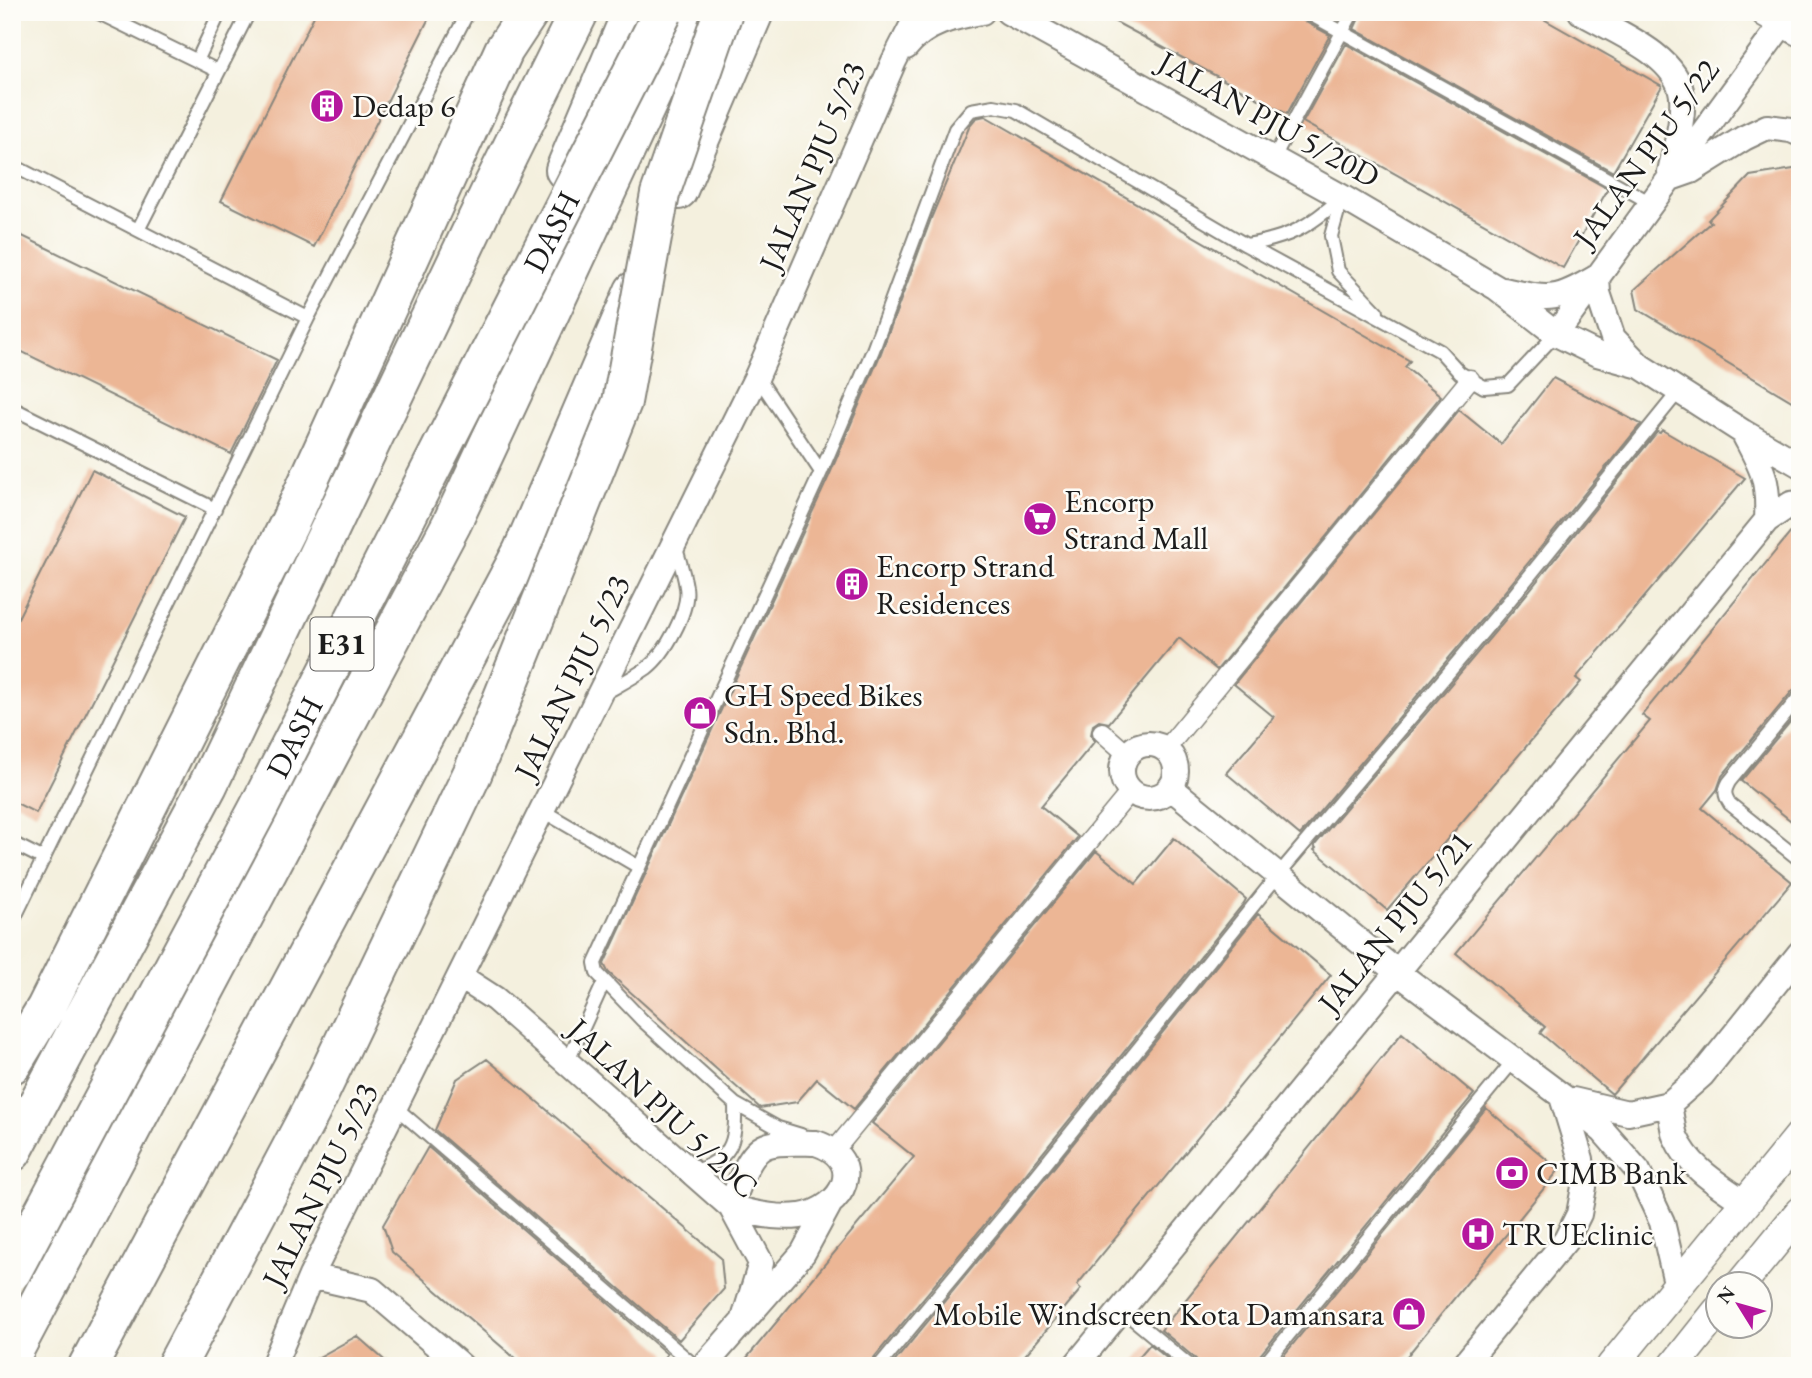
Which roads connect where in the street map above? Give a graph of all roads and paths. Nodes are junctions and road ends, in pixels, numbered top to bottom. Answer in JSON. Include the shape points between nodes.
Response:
{"nodes":[{"id":1,"x":97,"y":12,"type":"edge"},
{"id":2,"x":220,"y":12,"type":"edge"},
{"id":3,"x":249,"y":12,"type":"edge"},
{"id":4,"x":468,"y":12,"type":"edge"},
{"id":5,"x":529,"y":12,"type":"edge"},
{"id":6,"x":579,"y":12,"type":"edge"},
{"id":7,"x":632,"y":12,"type":"edge"},
{"id":8,"x":663,"y":12,"type":"edge"},
{"id":9,"x":690,"y":12,"type":"edge"},
{"id":10,"x":723,"y":12,"type":"edge"},
{"id":11,"x":754,"y":12,"type":"edge"},
{"id":12,"x":919,"y":12,"type":"edge"},
{"id":13,"x":982,"y":12,"type":"edge"},
{"id":14,"x":1008,"y":12,"type":"edge"},
{"id":15,"x":1306,"y":12,"type":"edge"},
{"id":16,"x":1353,"y":12,"type":"edge"},
{"id":17,"x":1581,"y":12,"type":"edge"},
{"id":18,"x":1785,"y":19,"type":"edge"},
{"id":19,"x":1342,"y":32,"type":"junction"},
{"id":20,"x":197,"y":61,"type":"junction"},
{"id":21,"x":894,"y":61,"type":"junction"},
{"id":22,"x":218,"y":72,"type":"junction"},
{"id":23,"x":1800,"y":134,"type":"edge"},
{"id":24,"x":1273,"y":159,"type":"junction"},
{"id":25,"x":12,"y":165,"type":"edge"},
{"id":26,"x":1668,"y":179,"type":"junction"},
{"id":27,"x":1342,"y":197,"type":"junction"},
{"id":28,"x":1651,"y":203,"type":"junction"},
{"id":29,"x":138,"y":230,"type":"junction"},
{"id":30,"x":1247,"y":245,"type":"junction"},
{"id":31,"x":1597,"y":277,"type":"junction"},
{"id":32,"x":1497,"y":288,"type":"junction"},
{"id":33,"x":308,"y":318,"type":"junction"},
{"id":34,"x":1385,"y":320,"type":"junction"},
{"id":35,"x":1556,"y":334,"type":"junction"},
{"id":36,"x":1640,"y":366,"type":"junction"},
{"id":37,"x":757,"y":376,"type":"junction"},
{"id":38,"x":1470,"y":379,"type":"junction"},
{"id":39,"x":1679,"y":391,"type":"junction"},
{"id":40,"x":12,"y":408,"type":"edge"},
{"id":41,"x":1743,"y":432,"type":"junction"},
{"id":42,"x":1800,"y":465,"type":"edge"},
{"id":43,"x":821,"y":472,"type":"junction"},
{"id":44,"x":1800,"y":503,"type":"edge"},
{"id":45,"x":215,"y":509,"type":"junction"},
{"id":46,"x":1767,"y":520,"type":"junction"},
{"id":47,"x":452,"y":523,"type":"junction"},
{"id":48,"x":675,"y":545,"type":"junction"},
{"id":49,"x":1800,"y":696,"type":"edge"},
{"id":50,"x":599,"y":697,"type":"junction"},
{"id":51,"x":1102,"y":732,"type":"dead end"},
{"id":52,"x":1166,"y":749,"type":"junction"},
{"id":53,"x":1127,"y":754,"type":"junction"},
{"id":54,"x":1171,"y":788,"type":"junction"},
{"id":55,"x":1130,"y":792,"type":"junction"},
{"id":56,"x":543,"y":811,"type":"junction"},
{"id":57,"x":12,"y":843,"type":"edge"},
{"id":58,"x":44,"y":859,"type":"junction"},
{"id":59,"x":1800,"y":860,"type":"edge"},
{"id":60,"x":639,"y":867,"type":"junction"},
{"id":61,"x":1278,"y":875,"type":"junction"},
{"id":62,"x":12,"y":923,"type":"edge"},
{"id":63,"x":1800,"y":953,"type":"edge"},
{"id":64,"x":1397,"y":972,"type":"junction"},
{"id":65,"x":461,"y":977,"type":"junction"},
{"id":66,"x":604,"y":982,"type":"junction"},
{"id":67,"x":1514,"y":1060,"type":"junction"},
{"id":68,"x":568,"y":1063,"type":"junction"},
{"id":69,"x":12,"y":1064,"type":"edge"},
{"id":70,"x":1562,"y":1096,"type":"junction"},
{"id":71,"x":734,"y":1104,"type":"junction"},
{"id":72,"x":1669,"y":1104,"type":"junction"},
{"id":73,"x":394,"y":1106,"type":"junction"},
{"id":74,"x":1800,"y":1136,"type":"edge"},
{"id":75,"x":825,"y":1147,"type":"junction"},
{"id":76,"x":12,"y":1152,"type":"edge"},
{"id":77,"x":692,"y":1173,"type":"junction"},
{"id":78,"x":1745,"y":1203,"type":"junction"},
{"id":79,"x":829,"y":1205,"type":"junction"},
{"id":80,"x":731,"y":1208,"type":"junction"},
{"id":81,"x":1800,"y":1212,"type":"edge"},
{"id":82,"x":1752,"y":1270,"type":"edge"},
{"id":83,"x":12,"y":1271,"type":"edge"},
{"id":84,"x":311,"y":1276,"type":"junction"},
{"id":85,"x":1677,"y":1287,"type":"junction"},
{"id":86,"x":1121,"y":1310,"type":"junction"},
{"id":87,"x":744,"y":1319,"type":"junction"},
{"id":88,"x":1703,"y":1330,"type":"edge"},
{"id":89,"x":12,"y":1354,"type":"edge"},
{"id":90,"x":88,"y":1366,"type":"edge"},
{"id":91,"x":176,"y":1366,"type":"edge"},
{"id":92,"x":273,"y":1366,"type":"edge"},
{"id":93,"x":461,"y":1366,"type":"edge"},
{"id":94,"x":695,"y":1366,"type":"edge"},
{"id":95,"x":704,"y":1366,"type":"edge"},
{"id":96,"x":879,"y":1366,"type":"edge"},
{"id":97,"x":1075,"y":1366,"type":"edge"},
{"id":98,"x":1190,"y":1366,"type":"edge"},
{"id":99,"x":1262,"y":1366,"type":"edge"},
{"id":100,"x":1463,"y":1366,"type":"edge"},
{"id":101,"x":1612,"y":1366,"type":"edge"},
{"id":102,"x":1674,"y":1366,"type":"edge"}],
"edges":[{"from":1,"to":20,"type":"lane"},
{"from":2,"to":20,"type":"lane"},
{"from":3,"to":22,"type":"lane"},
{"from":4,"to":33,"type":"lane"},
{"from":5,"to":69,"type":"highway","via":[[504,50],[289,524],[46,1008]]},
{"from":6,"to":76,"type":"highway","name":"DASH","number":"E31","via":[[208,785]]},
{"from":7,"to":47,"type":"highway","via":[[474,388],[455,458]]},
{"from":8,"to":83,"type":"highway","name":"DASH","number":"E31","bridge":true,"via":[[258,809]]},
{"from":9,"to":47,"type":"highway"},
{"from":10,"to":91,"type":"highway","bridge":true,"via":[[660,194],[622,402],[484,746],[311,1111]]},
{"from":11,"to":90,"type":"highway","via":[[522,552]]},
{"from":12,"to":21,"type":"street","name":"JALAN PJU 5/23"},
{"from":13,"to":21,"type":"street","via":[[933,25],[916,35]]},
{"from":14,"to":24,"type":"street","name":"JALAN PJU 5/20D"},
{"from":15,"to":19,"type":"lane"},
{"from":16,"to":19,"type":"lane"},
{"from":17,"to":26,"type":"street","via":[[1657,56],[1675,74],[1682,95],[1681,116]]},
{"from":18,"to":26,"type":"street","name":"JALAN PJU 5/22"},
{"from":19,"to":24,"type":"lane"},
{"from":19,"to":28,"type":"lane"},
{"from":20,"to":22,"type":"lane"},
{"from":21,"to":37,"type":"street","name":"JALAN PJU 5/23"},
{"from":22,"to":29,"type":"lane"},
{"from":23,"to":26,"type":"street","via":[[1768,127],[1691,171]]},
{"from":24,"to":27,"type":"street","name":"JALAN PJU 5/20D"},
{"from":25,"to":29,"type":"lane"},
{"from":26,"to":28,"type":"street","name":"JALAN PJU 5/22"},
{"from":27,"to":30,"type":"lane","via":[[1315,221],[1278,240]]},
{"from":27,"to":32,"type":"street","name":"JALAN PJU 5/20D"},
{"from":27,"to":34,"type":"lane","via":[[1331,236],[1338,271]]},
{"from":28,"to":31,"type":"street","name":"JALAN PJU 5/22"},
{"from":29,"to":33,"type":"lane"},
{"from":30,"to":34,"type":"lane"},
{"from":30,"to":43,"type":"lane","via":[[1016,110],[994,106],[971,110],[956,129],[873,350]]},
{"from":31,"to":32,"type":"street","name":"JALAN PJU 5/20D","via":[[1547,299]]},
{"from":31,"to":35,"type":"street","name":"JALAN PJU 5/22"},
{"from":31,"to":36,"type":"street","name":"JALAN PJU 5/20D","via":[[1613,338]]},
{"from":32,"to":35,"type":"street","name":"JALAN PJU 5/20D"},
{"from":33,"to":45,"type":"lane"},
{"from":34,"to":38,"type":"lane","via":[[1440,351]]},
{"from":35,"to":36,"type":"street","name":"JALAN PJU 5/20D","via":[[1597,354]]},
{"from":35,"to":38,"type":"lane","via":[[1508,385],[1485,387]]},
{"from":36,"to":39,"type":"street","name":"JALAN PJU 5/20D"},
{"from":37,"to":43,"type":"lane"},
{"from":37,"to":48,"type":"street","name":"JALAN PJU 5/23"},
{"from":38,"to":52,"type":"street"},
{"from":39,"to":41,"type":"street","name":"JALAN PJU 5/20D"},
{"from":39,"to":61,"type":"lane"},
{"from":40,"to":45,"type":"lane"},
{"from":41,"to":42,"type":"street","name":"JALAN PJU 5/20D"},
{"from":41,"to":46,"type":"street","via":[[1765,474]]},
{"from":43,"to":60,"type":"lane"},
{"from":44,"to":46,"type":"street","name":"JALAN PJU 5/21"},
{"from":45,"to":58,"type":"lane"},
{"from":46,"to":64,"type":"street","name":"JALAN PJU 5/21"},
{"from":47,"to":89,"type":"highway"},
{"from":48,"to":50,"type":"street","name":"JALAN PJU 5/23"},
{"from":48,"to":50,"type":"lane","via":[[687,588],[678,622],[661,654]]},
{"from":49,"to":59,"type":"lane","via":[[1725,790],[1730,804]]},
{"from":50,"to":56,"type":"street","name":"JALAN PJU 5/23"},
{"from":51,"to":53,"type":"street"},
{"from":52,"to":53,"type":"street","via":[[1142,745]]},
{"from":52,"to":54,"type":"street","via":[[1176,772]]},
{"from":53,"to":55,"type":"street","via":[[1121,769]]},
{"from":54,"to":55,"type":"street","via":[[1156,798]]},
{"from":54,"to":61,"type":"street"},
{"from":55,"to":75,"type":"street"},
{"from":56,"to":60,"type":"lane"},
{"from":56,"to":65,"type":"street","name":"JALAN PJU 5/23"},
{"from":57,"to":58,"type":"lane"},
{"from":58,"to":62,"type":"lane"},
{"from":60,"to":66,"type":"lane","via":[[595,964]]},
{"from":61,"to":64,"type":"street"},
{"from":61,"to":96,"type":"lane"},
{"from":63,"to":72,"type":"street","via":[[1702,1075]]},
{"from":64,"to":67,"type":"street"},
{"from":64,"to":86,"type":"street","name":"JALAN PJU 5/21"},
{"from":65,"to":68,"type":"street","name":"JALAN PJU 5/20C","via":[[495,999]]},
{"from":65,"to":73,"type":"street","name":"JALAN PJU 5/23"},
{"from":66,"to":68,"type":"lane"},
{"from":66,"to":71,"type":"lane"},
{"from":67,"to":70,"type":"street"},
{"from":67,"to":99,"type":"lane"},
{"from":68,"to":77,"type":"street","name":"JALAN PJU 5/20C"},
{"from":70,"to":72,"type":"street","via":[[1628,1113]]},
{"from":70,"to":85,"type":"street","via":[[1603,1131],[1639,1171],[1662,1222]]},
{"from":70,"to":100,"type":"street","via":[[1581,1158],[1584,1187],[1579,1214],[1566,1240]]},
{"from":71,"to":75,"type":"lane"},
{"from":71,"to":77,"type":"lane","via":[[734,1142],[715,1164]]},
{"from":72,"to":78,"type":"street","via":[[1675,1134],[1688,1159]]},
{"from":73,"to":84,"type":"street","name":"JALAN PJU 5/23"},
{"from":73,"to":94,"type":"lane"},
{"from":74,"to":78,"type":"street"},
{"from":75,"to":79,"type":"street","via":[[844,1162],[846,1180]]},
{"from":75,"to":80,"type":"street","via":[[766,1146],[758,1151],[744,1171]]},
{"from":77,"to":80,"type":"street","name":"JALAN PJU 5/20C"},
{"from":78,"to":85,"type":"street"},
{"from":79,"to":80,"type":"street","via":[[802,1216],[781,1217]]},
{"from":79,"to":87,"type":"street","via":[[803,1253]]},
{"from":80,"to":87,"type":"street","name":"JALAN PJU 5/20C","via":[[761,1263]]},
{"from":81,"to":82,"type":"street"},
{"from":84,"to":92,"type":"street","name":"JALAN PJU 5/23"},
{"from":84,"to":93,"type":"street","via":[[372,1290]]},
{"from":85,"to":101,"type":"street"},
{"from":86,"to":97,"type":"street","name":"JALAN PJU 5/21"},
{"from":86,"to":98,"type":"lane"},
{"from":87,"to":95,"type":"street"},
{"from":88,"to":102,"type":"street"}]}
